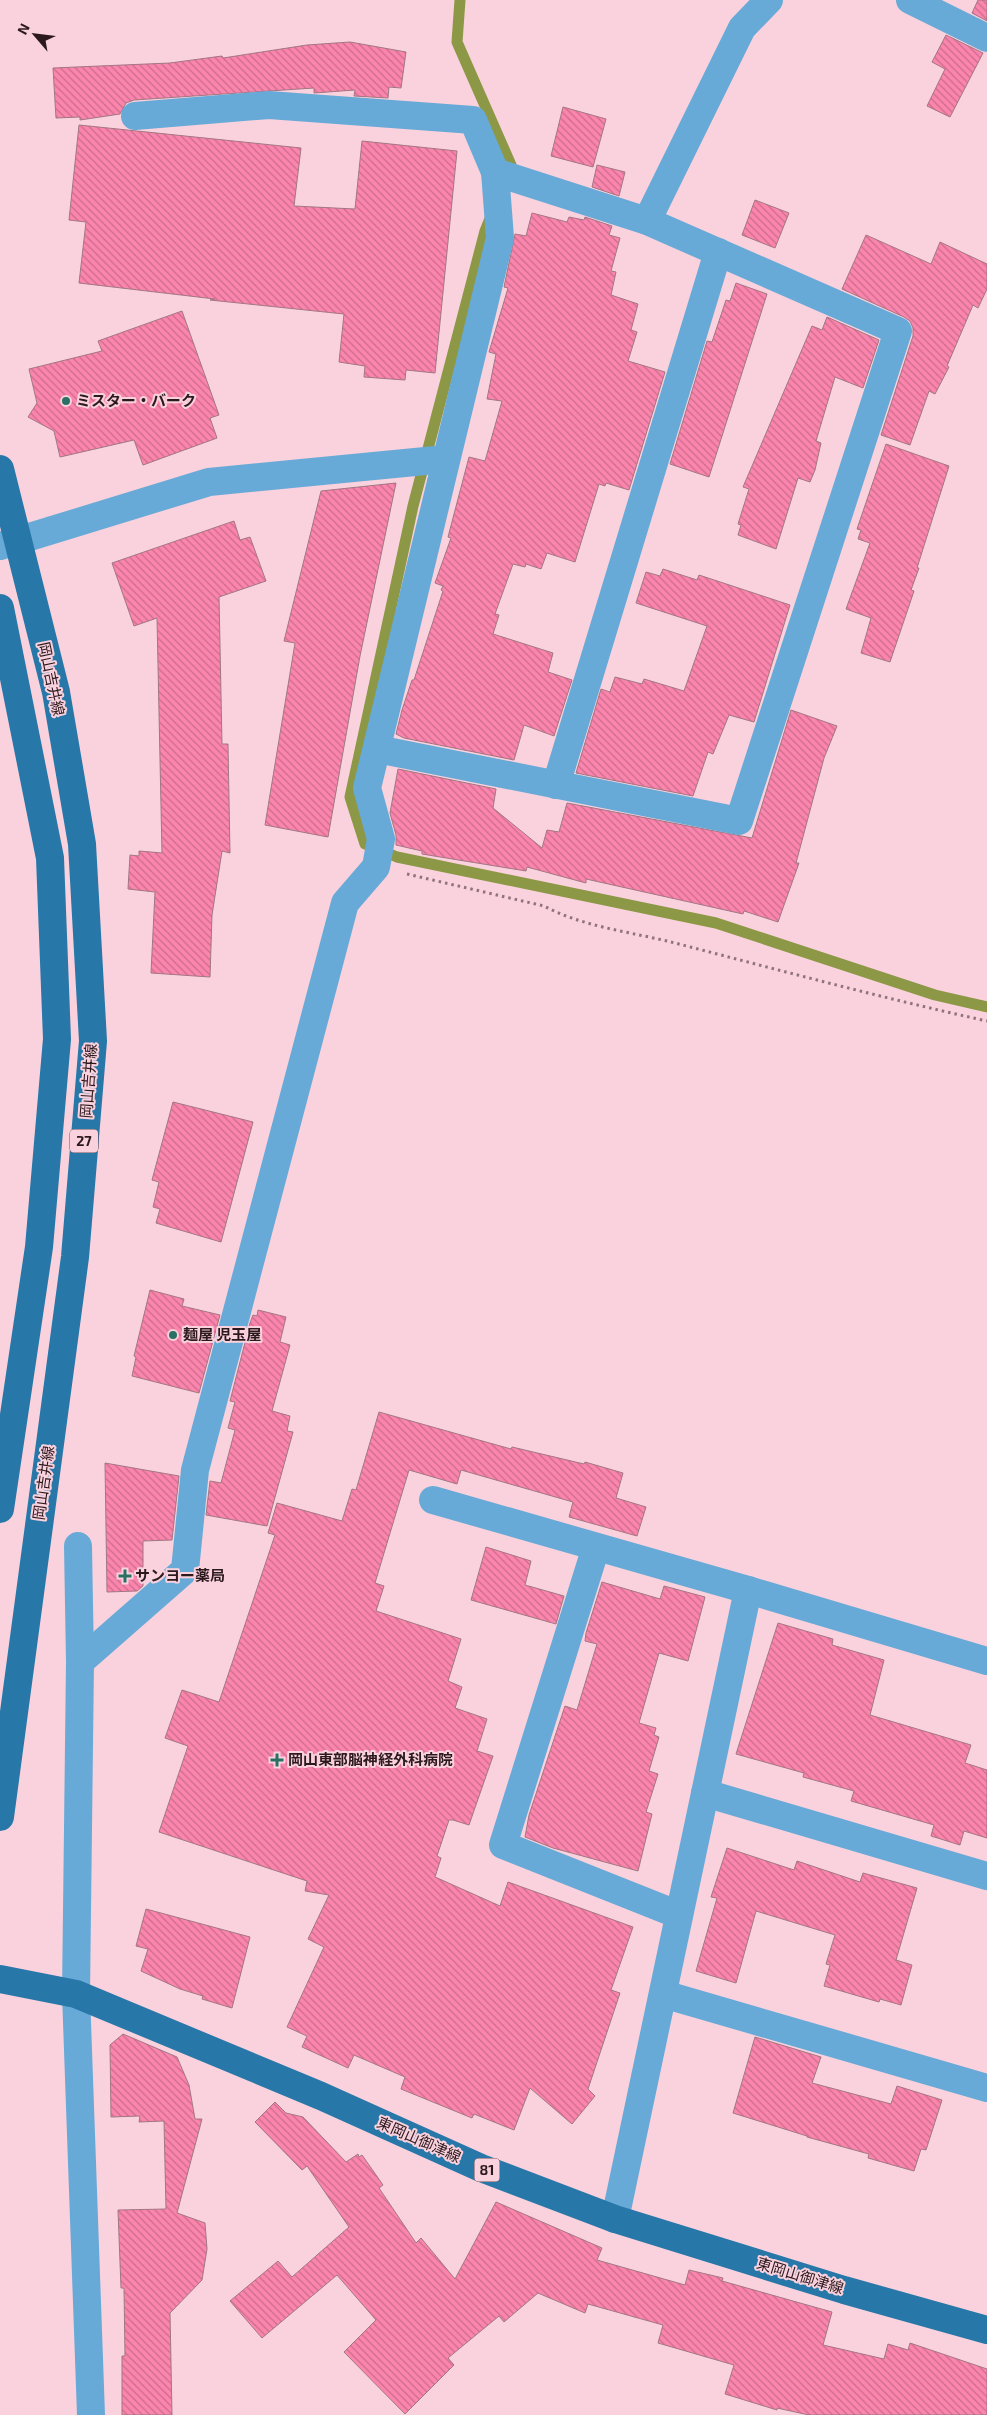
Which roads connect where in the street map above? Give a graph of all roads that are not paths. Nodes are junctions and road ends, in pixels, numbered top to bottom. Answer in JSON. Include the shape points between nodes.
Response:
{"nodes":[{"id":1,"x":769,"y":0,"type":"edge"},
{"id":2,"x":910,"y":0,"type":"edge"},
{"id":3,"x":987,"y":38,"type":"edge"},
{"id":4,"x":135,"y":116,"type":"dead end"},
{"id":5,"x":495,"y":172,"type":"junction"},
{"id":6,"x":647,"y":222,"type":"junction"},
{"id":7,"x":718,"y":252,"type":"junction"},
{"id":8,"x":446,"y":459,"type":"junction"},
{"id":9,"x":0,"y":468,"type":"edge"},
{"id":10,"x":9,"y":543,"type":"edge"},
{"id":11,"x":0,"y":608,"type":"edge"},
{"id":12,"x":377,"y":750,"type":"junction"},
{"id":13,"x":556,"y":785,"type":"junction"},
{"id":14,"x":433,"y":1500,"type":"dead end"},
{"id":15,"x":0,"y":1508,"type":"edge"},
{"id":16,"x":78,"y":1546,"type":"dead end"},
{"id":17,"x":596,"y":1547,"type":"junction"},
{"id":18,"x":748,"y":1590,"type":"junction"},
{"id":19,"x":987,"y":1661,"type":"edge"},
{"id":20,"x":80,"y":1662,"type":"junction"},
{"id":21,"x":705,"y":1794,"type":"junction"},
{"id":22,"x":0,"y":1817,"type":"edge"},
{"id":23,"x":987,"y":1876,"type":"edge"},
{"id":24,"x":679,"y":1916,"type":"junction"},
{"id":25,"x":0,"y":1979,"type":"edge"},
{"id":26,"x":76,"y":1994,"type":"junction"},
{"id":27,"x":662,"y":1994,"type":"junction"},
{"id":28,"x":987,"y":2088,"type":"edge"},
{"id":29,"x":615,"y":2219,"type":"junction"},
{"id":30,"x":987,"y":2330,"type":"edge"},
{"id":31,"x":91,"y":2415,"type":"edge"}],
"edges":[{"from":1,"to":6,"type":"street","via":[[742,28]]},
{"from":2,"to":3,"type":"street"},
{"from":4,"to":5,"type":"street","via":[[269,105],[472,120]]},
{"from":5,"to":6,"type":"street"},
{"from":5,"to":8,"type":"street","via":[[500,238]]},
{"from":6,"to":7,"type":"street"},
{"from":7,"to":13,"type":"street"},
{"from":7,"to":13,"type":"street","via":[[898,331],[739,821]]},
{"from":8,"to":10,"type":"street","via":[[209,482]]},
{"from":8,"to":12,"type":"street"},
{"from":9,"to":10,"type":"main road","name":"岡山吉井線","number":"27"},
{"from":10,"to":22,"type":"main road","name":"岡山吉井線","number":"27","via":[[56,692],[82,844],[93,1041],[75,1257]]},
{"from":11,"to":15,"type":"main road","number":"27","via":[[50,858],[57,1040],[39,1247]]},
{"from":12,"to":13,"type":"street"},
{"from":12,"to":20,"type":"street","via":[[367,788],[381,839],[376,867],[345,903],[195,1470],[185,1570]]},
{"from":14,"to":17,"type":"street"},
{"from":16,"to":20,"type":"street"},
{"from":17,"to":18,"type":"street"},
{"from":17,"to":24,"type":"street","via":[[503,1846]]},
{"from":18,"to":19,"type":"street"},
{"from":18,"to":21,"type":"street"},
{"from":20,"to":26,"type":"street"},
{"from":21,"to":23,"type":"street"},
{"from":21,"to":24,"type":"street"},
{"from":24,"to":27,"type":"street"},
{"from":25,"to":26,"type":"main road","name":"東岡山御津線","number":"81"},
{"from":26,"to":29,"type":"main road","name":"東岡山御津線","number":"81","via":[[321,2096],[481,2168]]},
{"from":26,"to":31,"type":"street"},
{"from":27,"to":28,"type":"street"},
{"from":27,"to":29,"type":"street"},
{"from":29,"to":30,"type":"main road","name":"東岡山御津線","number":"81","via":[[844,2290]]}]}
